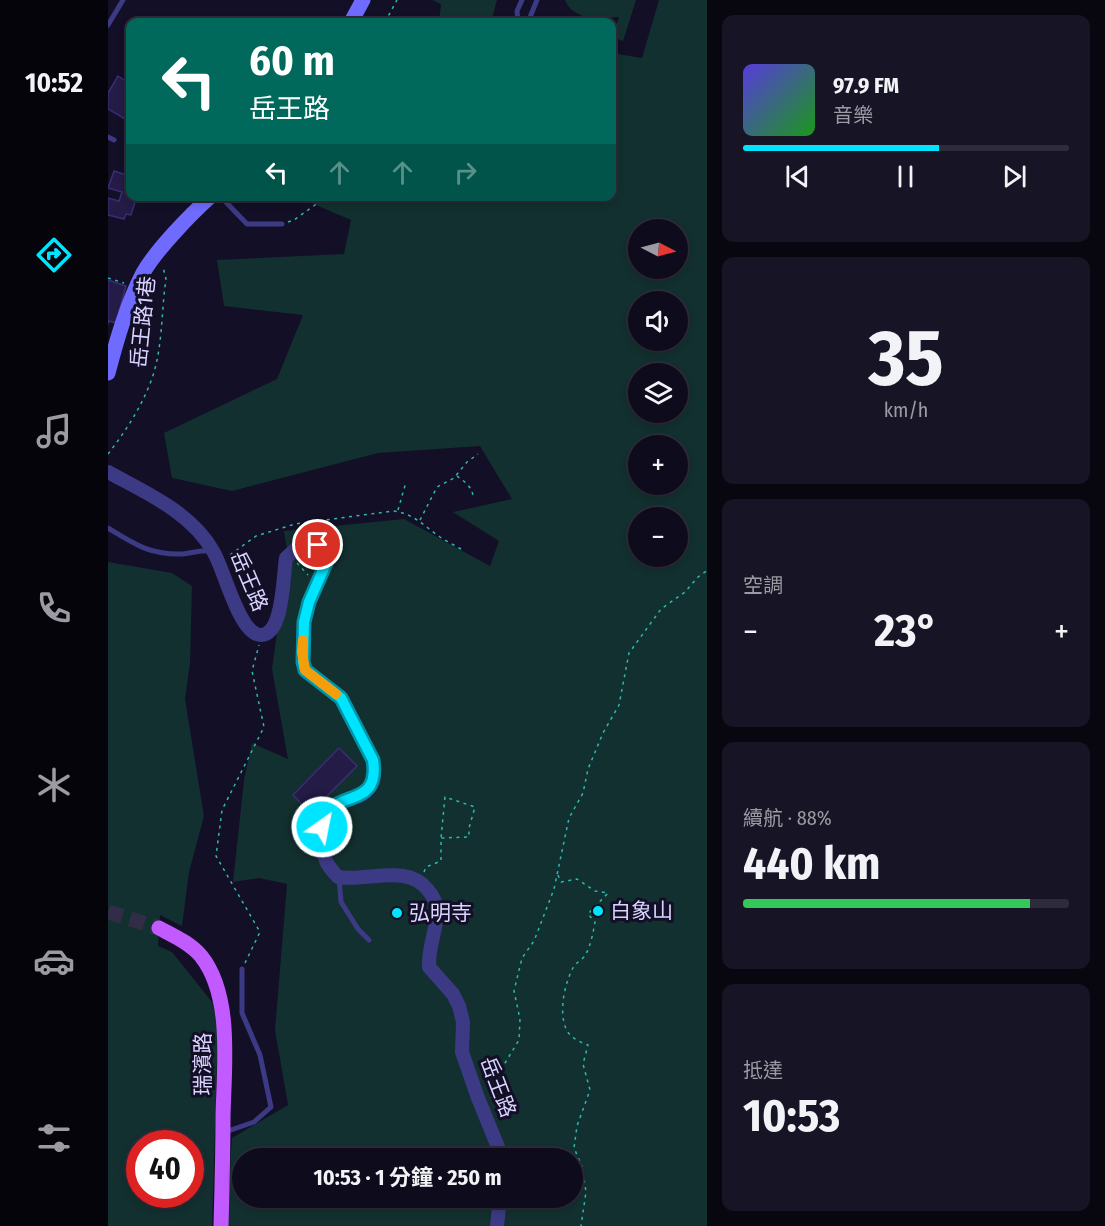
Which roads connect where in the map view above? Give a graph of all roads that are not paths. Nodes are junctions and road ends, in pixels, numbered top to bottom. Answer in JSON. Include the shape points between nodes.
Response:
{"nodes":[{"id":1,"x":123,"y":0,"type":"edge"},
{"id":2,"x":363,"y":0,"type":"edge"},
{"id":3,"x":522,"y":0,"type":"edge"},
{"id":4,"x":537,"y":0,"type":"edge"},
{"id":5,"x":353,"y":18,"type":"edge"},
{"id":6,"x":518,"y":18,"type":"edge"},
{"id":7,"x":530,"y":18,"type":"edge"},
{"id":8,"x":108,"y":25,"type":"edge"},
{"id":9,"x":206,"y":201,"type":"edge"},
{"id":10,"x":225,"y":201,"type":"edge"},
{"id":11,"x":282,"y":224,"type":"road end"},
{"id":12,"x":108,"y":373,"type":"edge"},
{"id":13,"x":108,"y":472,"type":"edge"},
{"id":14,"x":108,"y":528,"type":"edge"},
{"id":15,"x":216,"y":556,"type":"junction"},
{"id":16,"x":338,"y":877,"type":"junction"},
{"id":17,"x":159,"y":928,"type":"tunnel mouth"},
{"id":18,"x":369,"y":940,"type":"dead end"},
{"id":19,"x":242,"y":969,"type":"road end"},
{"id":20,"x":223,"y":1132,"type":"junction"},
{"id":21,"x":497,"y":1148,"type":"edge"},
{"id":22,"x":499,"y":1208,"type":"edge"},
{"id":23,"x":221,"y":1226,"type":"edge"},
{"id":24,"x":497,"y":1226,"type":"edge"}],
"edges":[{"from":1,"to":8,"type":"lane"},
{"from":2,"to":5,"type":"main road"},
{"from":3,"to":6,"type":"lane"},
{"from":4,"to":7,"type":"lane"},
{"from":9,"to":12,"type":"main road","via":[[144,272],[125,315]]},
{"from":10,"to":11,"type":"lane","via":[[248,224]]},
{"from":13,"to":15,"type":"street","name":"岳王路","via":[[182,515],[196,526]]},
{"from":14,"to":15,"type":"lane","via":[[136,546],[156,553],[199,550]]},
{"from":15,"to":16,"type":"street","name":"岳王路","via":[[241,619],[250,632],[261,636],[274,627],[282,602],[286,558],[308,543],[325,551],[327,561],[304,622],[303,662],[305,670],[341,698],[373,760],[374,771],[372,783],[363,795],[333,806],[324,816],[321,844],[325,859]]},
{"from":16,"to":18,"type":"lane","via":[[341,902]]},
{"from":16,"to":21,"type":"street","name":"岳王路","via":[[400,876],[421,881],[434,897],[437,908],[429,967],[459,1006],[462,1052]]},
{"from":17,"to":20,"type":"main road","name":"瑞濱路","via":[[200,956],[217,989],[224,1022]]},
{"from":19,"to":20,"type":"lane","via":[[242,1013],[260,1055],[271,1107],[254,1122]]},
{"from":20,"to":23,"type":"main road","name":"瑞濱路"},
{"from":22,"to":24,"type":"street"}]}
